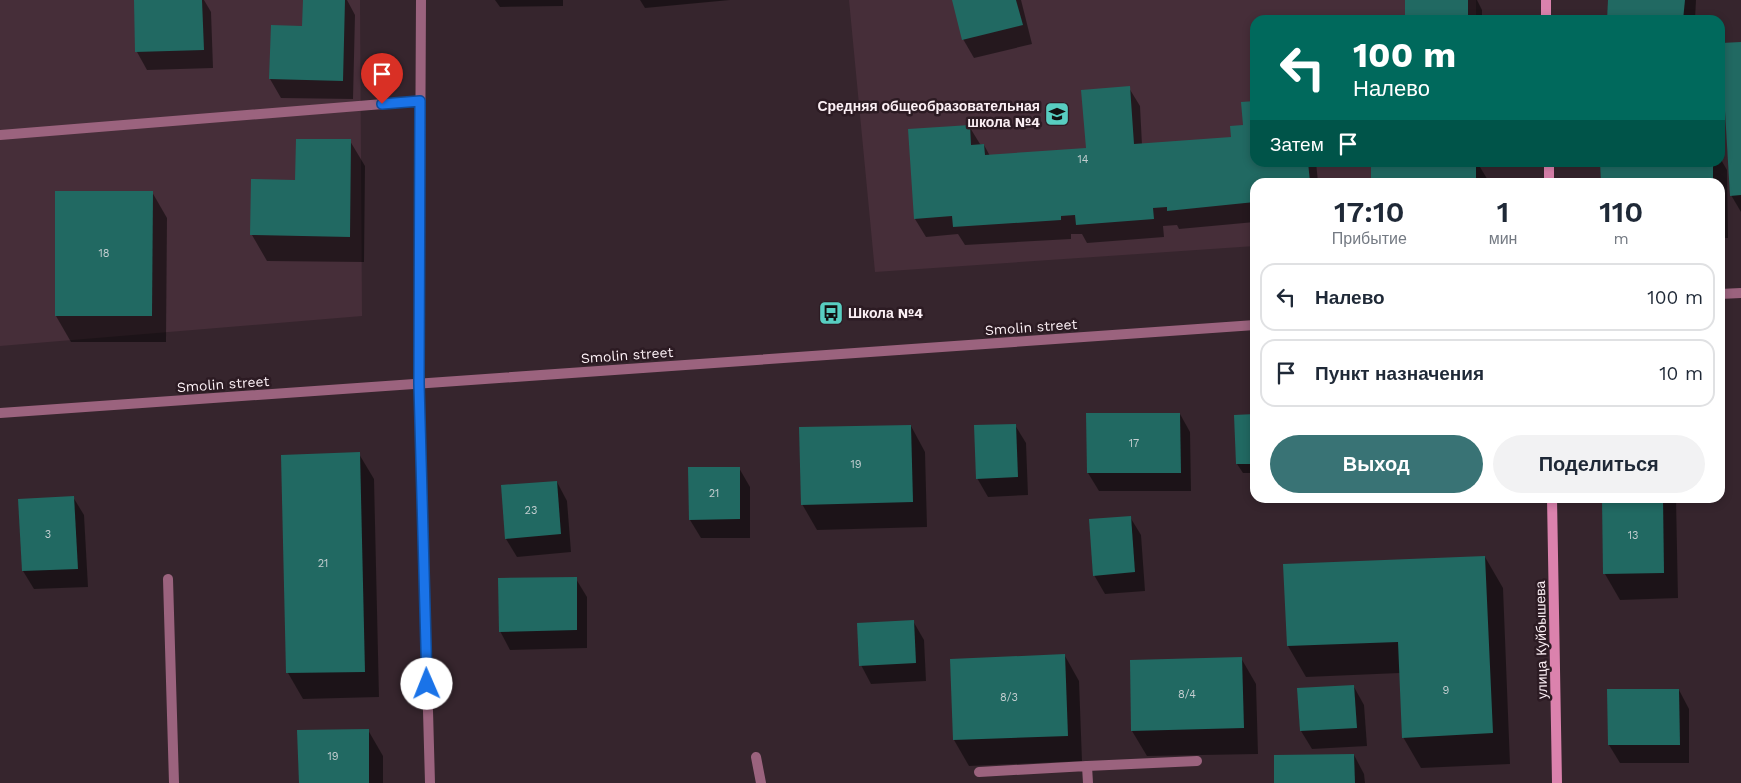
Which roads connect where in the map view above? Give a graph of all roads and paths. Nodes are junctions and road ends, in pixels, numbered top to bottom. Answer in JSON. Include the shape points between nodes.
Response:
{"nodes":[{"id":1,"x":421,"y":0,"type":"edge"},
{"id":2,"x":1546,"y":0,"type":"edge"},
{"id":3,"x":1546,"y":15,"type":"edge"},
{"id":4,"x":420,"y":101,"type":"junction"},
{"id":5,"x":0,"y":134,"type":"edge"},
{"id":6,"x":1741,"y":293,"type":"edge"},
{"id":7,"x":1725,"y":294,"type":"edge"},
{"id":8,"x":1250,"y":324,"type":"edge"},
{"id":9,"x":419,"y":384,"type":"junction"},
{"id":10,"x":0,"y":413,"type":"edge"},
{"id":11,"x":1552,"y":503,"type":"edge"},
{"id":12,"x":168,"y":579,"type":"dead end"},
{"id":13,"x":756,"y":757,"type":"dead end"},
{"id":14,"x":1197,"y":760,"type":"dead end"},
{"id":15,"x":1087,"y":766,"type":"junction"},
{"id":16,"x":979,"y":772,"type":"dead end"},
{"id":17,"x":174,"y":783,"type":"edge"},
{"id":18,"x":430,"y":783,"type":"edge"},
{"id":19,"x":761,"y":783,"type":"edge"},
{"id":20,"x":1088,"y":783,"type":"edge"},
{"id":21,"x":1557,"y":783,"type":"edge"}],
"edges":[{"from":1,"to":4,"type":"street"},
{"from":2,"to":3,"type":"main road"},
{"from":4,"to":5,"type":"street"},
{"from":4,"to":9,"type":"street"},
{"from":6,"to":7,"type":"street"},
{"from":8,"to":9,"type":"street","name":"Smolin street"},
{"from":9,"to":10,"type":"street","name":"Smolin street"},
{"from":9,"to":18,"type":"street"},
{"from":11,"to":21,"type":"main road","name":"улица Куйбышева"},
{"from":12,"to":17,"type":"street"},
{"from":13,"to":19,"type":"street"},
{"from":14,"to":15,"type":"street"},
{"from":15,"to":16,"type":"street"},
{"from":15,"to":20,"type":"street"}]}
